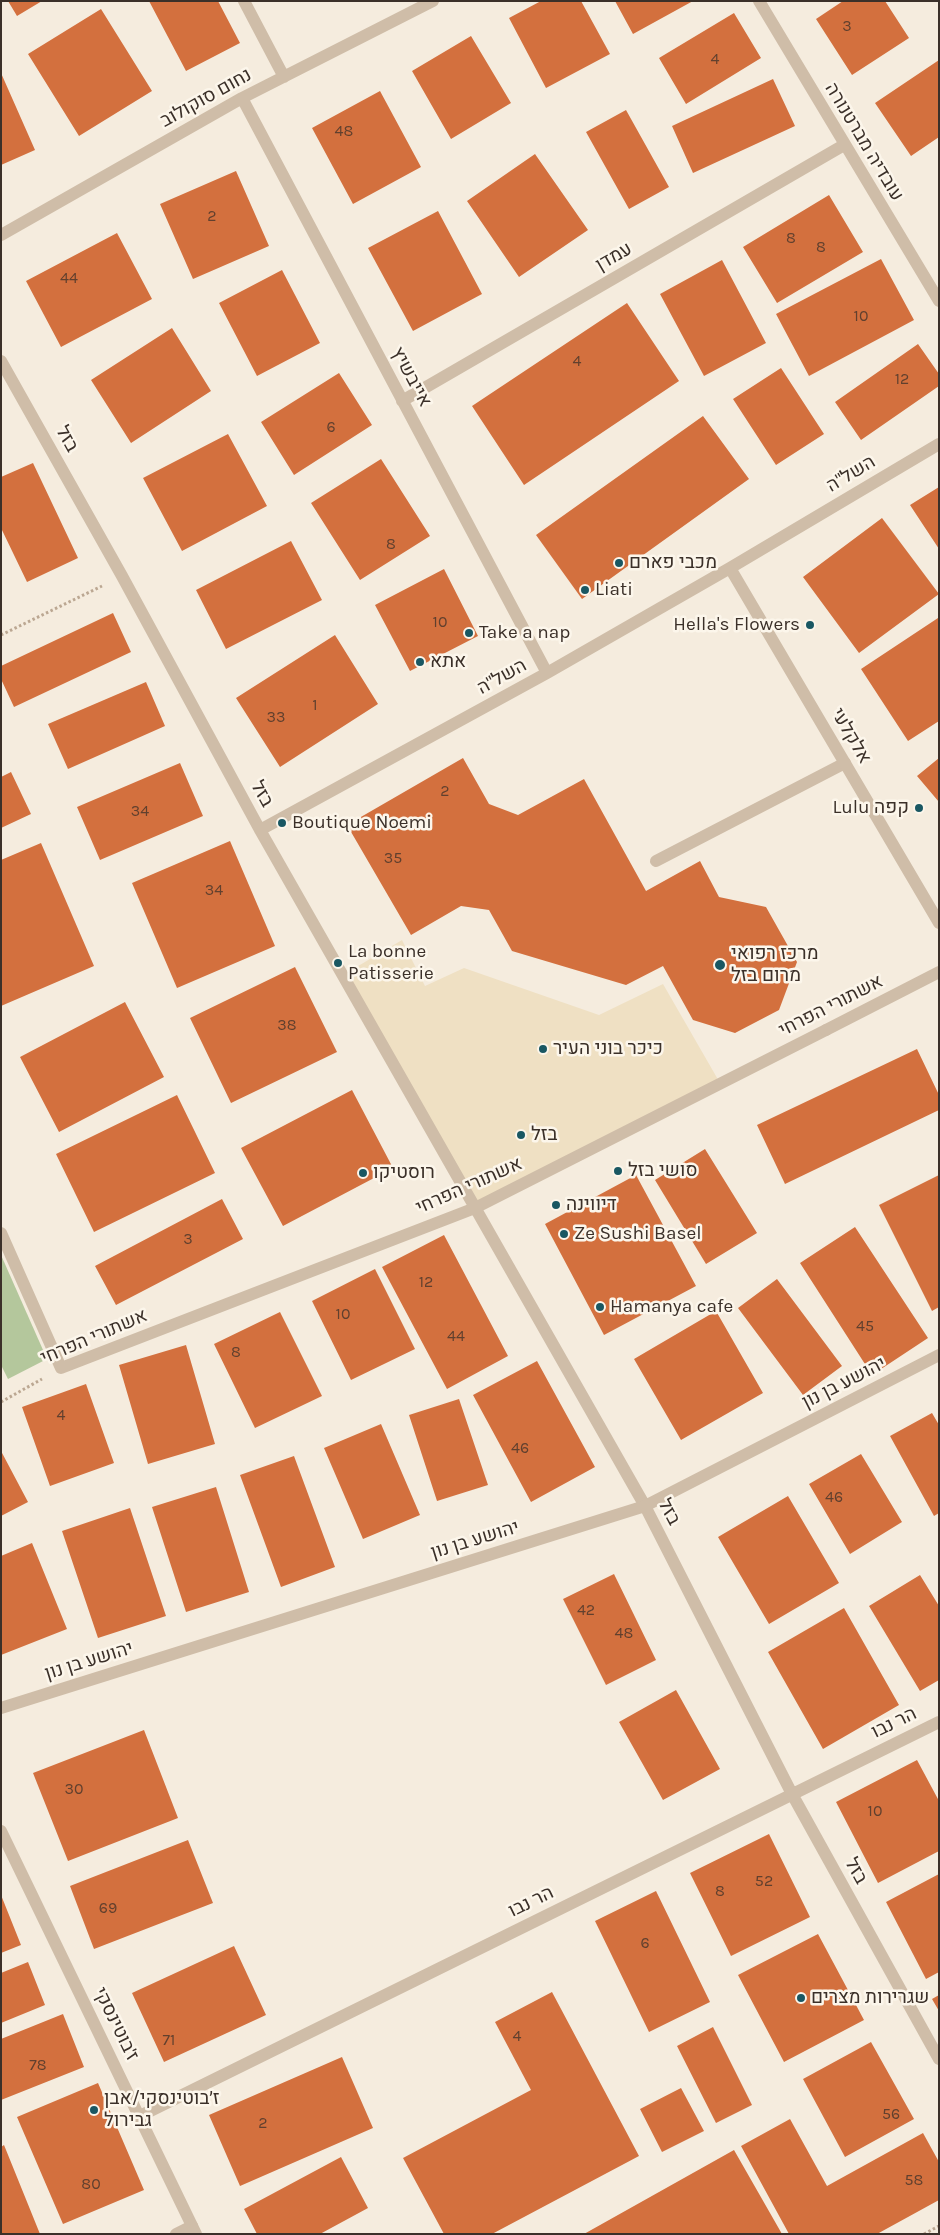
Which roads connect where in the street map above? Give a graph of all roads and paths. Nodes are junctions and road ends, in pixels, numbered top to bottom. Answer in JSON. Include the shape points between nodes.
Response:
{"nodes":[{"id":1,"x":244,"y":1,"type":"edge"},
{"id":2,"x":433,"y":1,"type":"edge"},
{"id":3,"x":759,"y":1,"type":"edge"},
{"id":4,"x":284,"y":77,"type":"junction"},
{"id":5,"x":242,"y":98,"type":"junction"},
{"id":6,"x":844,"y":145,"type":"junction"},
{"id":7,"x":1,"y":235,"type":"edge"},
{"id":8,"x":939,"y":301,"type":"edge"},
{"id":9,"x":1,"y":361,"type":"edge"},
{"id":10,"x":402,"y":401,"type":"junction"},
{"id":11,"x":939,"y":444,"type":"edge"},
{"id":12,"x":730,"y":568,"type":"junction"},
{"id":13,"x":122,"y":576,"type":"junction"},
{"id":14,"x":1,"y":635,"type":"edge"},
{"id":15,"x":547,"y":673,"type":"junction"},
{"id":16,"x":845,"y":763,"type":"junction"},
{"id":17,"x":260,"y":830,"type":"junction"},
{"id":18,"x":656,"y":861,"type":"dead end"},
{"id":19,"x":939,"y":923,"type":"edge"},
{"id":20,"x":939,"y":972,"type":"edge"},
{"id":21,"x":475,"y":1208,"type":"junction"},
{"id":22,"x":1,"y":1233,"type":"edge"},
{"id":23,"x":939,"y":1355,"type":"edge"},
{"id":24,"x":61,"y":1368,"type":"junction"},
{"id":25,"x":1,"y":1402,"type":"edge"},
{"id":26,"x":645,"y":1506,"type":"junction"},
{"id":27,"x":1,"y":1708,"type":"edge"},
{"id":28,"x":939,"y":1722,"type":"edge"},
{"id":29,"x":792,"y":1794,"type":"junction"},
{"id":30,"x":1,"y":1831,"type":"edge"},
{"id":31,"x":939,"y":2059,"type":"edge"},
{"id":32,"x":140,"y":2116,"type":"junction"},
{"id":33,"x":939,"y":2226,"type":"edge"},
{"id":34,"x":194,"y":2230,"type":"edge"},
{"id":35,"x":176,"y":2234,"type":"edge"},
{"id":36,"x":924,"y":2234,"type":"edge"}],
"edges":[{"from":1,"to":4,"type":"street"},
{"from":2,"to":4,"type":"street","name":"נחום סוקולוב"},
{"from":3,"to":6,"type":"street","name":"עובדיה מברטנורה"},
{"from":4,"to":5,"type":"street","name":"נחום סוקולוב"},
{"from":5,"to":7,"type":"street","name":"נחום סוקולוב"},
{"from":5,"to":10,"type":"street","name":"אייבשיץ"},
{"from":6,"to":8,"type":"street","name":"עובדיה מברטנורה"},
{"from":6,"to":10,"type":"street","name":"עמדן"},
{"from":9,"to":13,"type":"street","name":"בזל"},
{"from":10,"to":15,"type":"street","name":"אייבשיץ"},
{"from":11,"to":12,"type":"street","name":"השל\"ה"},
{"from":12,"to":15,"type":"street","name":"השל\"ה"},
{"from":12,"to":16,"type":"street","name":"אלקלעי"},
{"from":13,"to":14,"type":"path"},
{"from":13,"to":17,"type":"street","name":"בזל"},
{"from":15,"to":17,"type":"street","name":"השל\"ה"},
{"from":16,"to":18,"type":"street"},
{"from":16,"to":19,"type":"street","name":"אלקלעי"},
{"from":17,"to":21,"type":"street","name":"בזל"},
{"from":20,"to":21,"type":"street","name":"אשתורי הפרחי"},
{"from":21,"to":24,"type":"street","name":"אשתורי הפרחי"},
{"from":21,"to":26,"type":"street","name":"בזל"},
{"from":22,"to":24,"type":"street"},
{"from":23,"to":26,"type":"street","name":"יהושע בן נון"},
{"from":24,"to":25,"type":"path","name":"אשתורי הפרחי"},
{"from":26,"to":27,"type":"street","name":"יהושע בן נון"},
{"from":26,"to":29,"type":"street","name":"בזל"},
{"from":28,"to":29,"type":"street","name":"הר נבו"},
{"from":29,"to":31,"type":"street","name":"בזל"},
{"from":29,"to":32,"type":"street","name":"הר נבו"},
{"from":30,"to":32,"type":"street","name":"ז'בוטינסקי"},
{"from":32,"to":34,"type":"street","name":"ז'בוטינסקי"},
{"from":33,"to":36,"type":"path"},
{"from":34,"to":35,"type":"street"}]}
